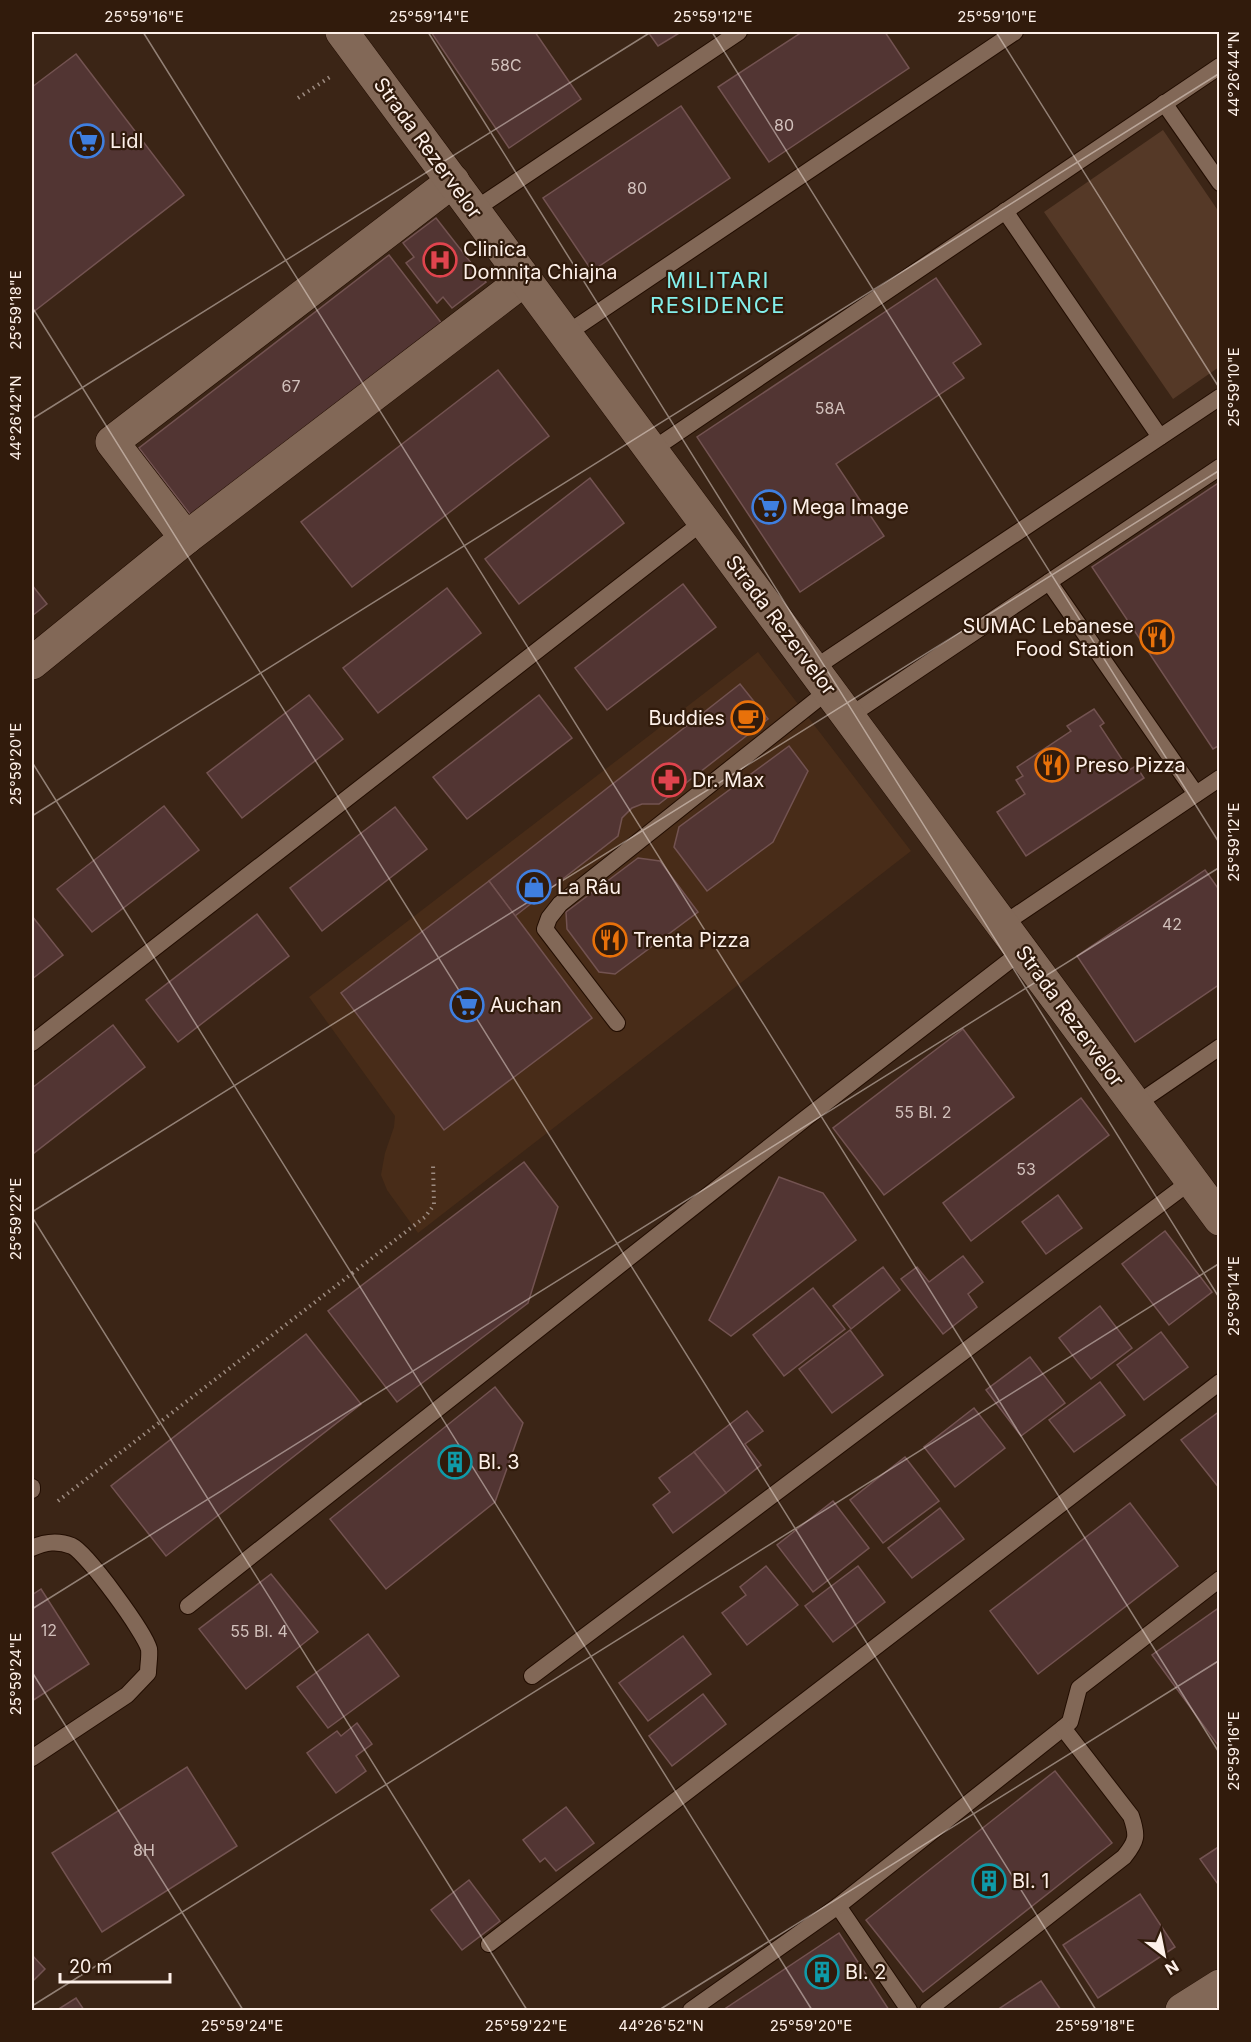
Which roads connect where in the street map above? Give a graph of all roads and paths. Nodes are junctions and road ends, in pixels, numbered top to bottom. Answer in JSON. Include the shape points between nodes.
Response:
{"nodes":[{"id":1,"x":342,"y":32,"type":"edge"},
{"id":2,"x":740,"y":32,"type":"edge"},
{"id":3,"x":1015,"y":32,"type":"edge"},
{"id":4,"x":1220,"y":66,"type":"edge"},
{"id":5,"x":1164,"y":103,"type":"junction"},
{"id":6,"x":453,"y":181,"type":"junction"},
{"id":7,"x":1220,"y":183,"type":"edge"},
{"id":8,"x":474,"y":210,"type":"junction"},
{"id":9,"x":1005,"y":212,"type":"junction"},
{"id":10,"x":525,"y":279,"type":"junction"},
{"id":11,"x":566,"y":334,"type":"junction"},
{"id":12,"x":1220,"y":397,"type":"edge"},
{"id":13,"x":1160,"y":437,"type":"junction"},
{"id":14,"x":652,"y":450,"type":"junction"},
{"id":15,"x":1220,"y":466,"type":"edge"},
{"id":16,"x":704,"y":521,"type":"junction"},
{"id":17,"x":186,"y":538,"type":"junction"},
{"id":18,"x":1049,"y":582,"type":"junction"},
{"id":19,"x":32,"y":663,"type":"edge"},
{"id":20,"x":821,"y":680,"type":"junction"},
{"id":21,"x":848,"y":717,"type":"junction"},
{"id":22,"x":1220,"y":778,"type":"edge"},
{"id":23,"x":1196,"y":794,"type":"junction"},
{"id":24,"x":1002,"y":925,"type":"junction"},
{"id":25,"x":1022,"y":951,"type":"junction"},
{"id":26,"x":617,"y":1023,"type":"dead end"},
{"id":27,"x":32,"y":1042,"type":"edge"},
{"id":28,"x":1220,"y":1047,"type":"edge"},
{"id":29,"x":1135,"y":1105,"type":"junction"},
{"id":30,"x":433,"y":1164,"type":"dead end"},
{"id":31,"x":1191,"y":1181,"type":"junction"},
{"id":32,"x":1220,"y":1219,"type":"edge"},
{"id":33,"x":1220,"y":1382,"type":"edge"},
{"id":34,"x":51,"y":1507,"type":"dead end"},
{"id":35,"x":32,"y":1548,"type":"edge"},
{"id":36,"x":1220,"y":1579,"type":"edge"},
{"id":37,"x":188,"y":1606,"type":"dead end"},
{"id":38,"x":532,"y":1676,"type":"dead end"},
{"id":39,"x":1063,"y":1728,"type":"junction"},
{"id":40,"x":32,"y":1758,"type":"edge"},
{"id":41,"x":838,"y":1906,"type":"junction"},
{"id":42,"x":489,"y":1944,"type":"dead end"},
{"id":43,"x":1220,"y":1986,"type":"edge"},
{"id":44,"x":691,"y":2010,"type":"edge"},
{"id":45,"x":909,"y":2010,"type":"edge"},
{"id":46,"x":928,"y":2010,"type":"edge"},
{"id":47,"x":1182,"y":2010,"type":"edge"}],
"edges":[{"from":1,"to":6,"type":"street","name":"Strada Rezervelor"},
{"from":2,"to":8,"type":"lane"},
{"from":3,"to":11,"type":"lane"},
{"from":4,"to":5,"type":"lane"},
{"from":5,"to":7,"type":"lane"},
{"from":5,"to":9,"type":"lane"},
{"from":6,"to":8,"type":"street","name":"Strada Rezervelor"},
{"from":6,"to":17,"type":"street","via":[[112,442]]},
{"from":8,"to":10,"type":"street","name":"Strada Rezervelor"},
{"from":9,"to":13,"type":"lane"},
{"from":9,"to":14,"type":"lane"},
{"from":10,"to":11,"type":"street","name":"Strada Rezervelor"},
{"from":10,"to":17,"type":"street"},
{"from":11,"to":14,"type":"street","name":"Strada Rezervelor"},
{"from":12,"to":13,"type":"lane"},
{"from":13,"to":20,"type":"lane"},
{"from":14,"to":16,"type":"street","name":"Strada Rezervelor"},
{"from":15,"to":18,"type":"lane"},
{"from":16,"to":20,"type":"street","name":"Strada Rezervelor"},
{"from":16,"to":27,"type":"lane"},
{"from":17,"to":19,"type":"street"},
{"from":18,"to":21,"type":"lane"},
{"from":18,"to":23,"type":"lane"},
{"from":20,"to":21,"type":"street","name":"Strada Rezervelor"},
{"from":20,"to":26,"type":"lane","via":[[560,904],[549,918],[545,929]]},
{"from":21,"to":24,"type":"street","name":"Strada Rezervelor"},
{"from":22,"to":23,"type":"lane"},
{"from":23,"to":24,"type":"lane"},
{"from":24,"to":25,"type":"street","name":"Strada Rezervelor"},
{"from":25,"to":29,"type":"street","name":"Strada Rezervelor"},
{"from":25,"to":37,"type":"lane"},
{"from":28,"to":29,"type":"lane"},
{"from":29,"to":31,"type":"street","name":"Strada Rezervelor"},
{"from":30,"to":34,"type":"path","via":[[434,1205],[425,1217]]},
{"from":31,"to":32,"type":"street","name":"Strada Rezervelor"},
{"from":31,"to":38,"type":"lane"},
{"from":33,"to":42,"type":"lane"},
{"from":35,"to":40,"type":"lane","via":[[47,1541],[73,1546],[139,1629],[149,1650],[148,1673],[128,1695]]},
{"from":36,"to":39,"type":"lane","via":[[1079,1688],[1070,1722]]},
{"from":39,"to":41,"type":"lane"},
{"from":39,"to":46,"type":"lane","via":[[1131,1816],[1136,1831],[1134,1844],[1124,1857]]},
{"from":41,"to":44,"type":"lane"},
{"from":41,"to":45,"type":"lane"},
{"from":43,"to":47,"type":"street"}]}
